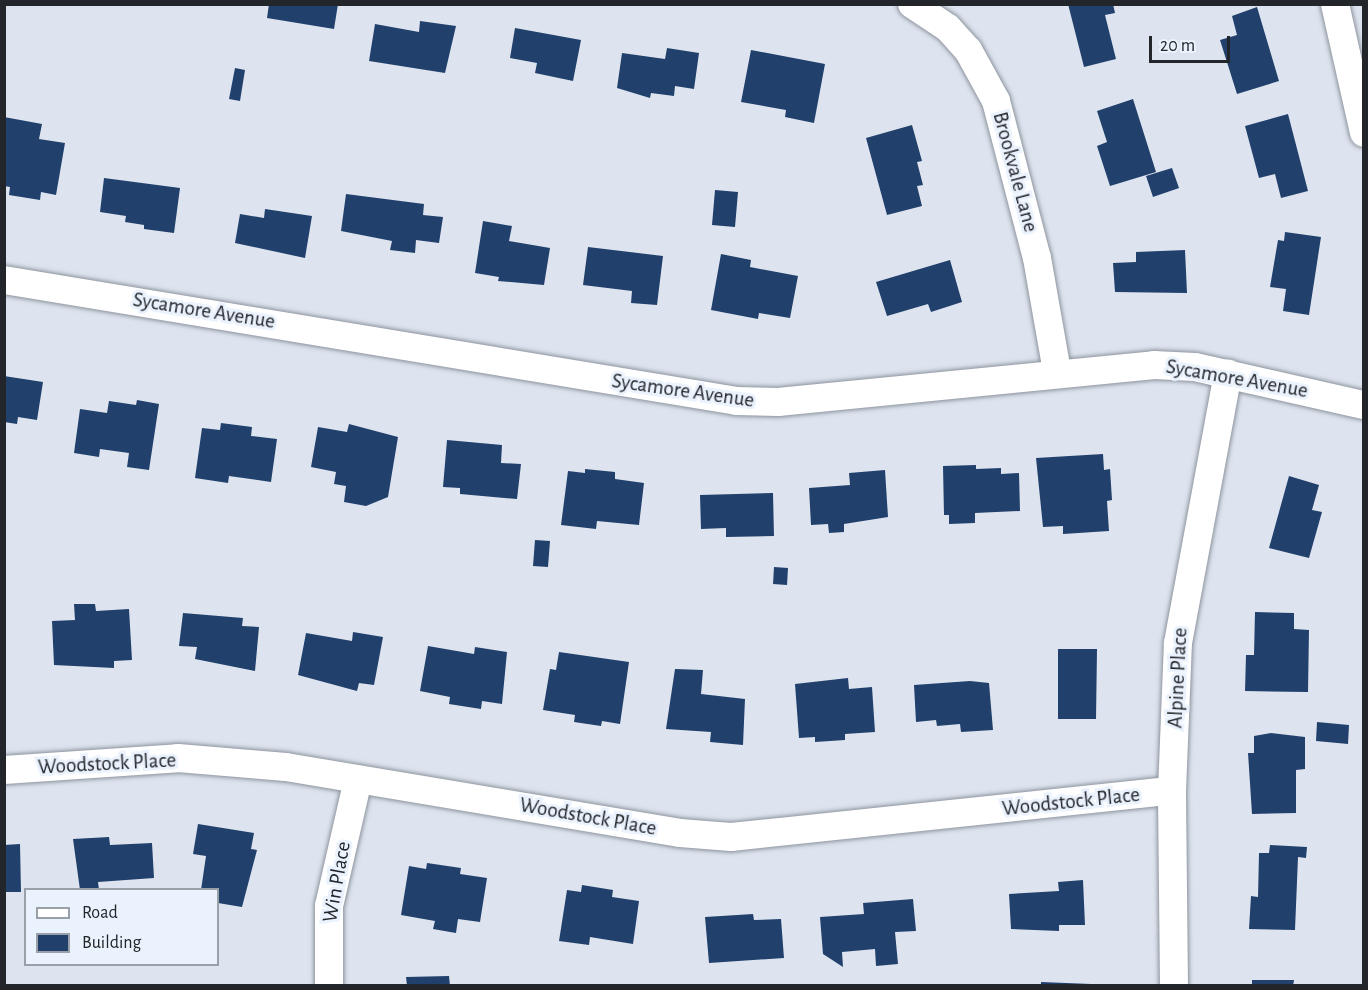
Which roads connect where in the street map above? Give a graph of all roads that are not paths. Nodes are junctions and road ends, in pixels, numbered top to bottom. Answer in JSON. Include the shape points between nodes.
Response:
{"nodes":[{"id":1,"x":912,"y":4,"type":"edge"},
{"id":2,"x":1346,"y":14,"type":"edge"},
{"id":3,"x":1364,"y":133,"type":"edge"},
{"id":4,"x":4,"y":280,"type":"edge"},
{"id":5,"x":1057,"y":372,"type":"junction"},
{"id":6,"x":1228,"y":374,"type":"junction"},
{"id":7,"x":1362,"y":398,"type":"edge"},
{"id":8,"x":4,"y":770,"type":"edge"},
{"id":9,"x":358,"y":780,"type":"junction"},
{"id":10,"x":1173,"y":791,"type":"junction"},
{"id":11,"x":329,"y":986,"type":"edge"},
{"id":12,"x":1174,"y":986,"type":"edge"}],
"edges":[{"from":1,"to":5,"type":"street","name":"Brookvale Lane","via":[[948,28],[968,50],[996,101],[1037,258]]},
{"from":2,"to":3,"type":"street"},
{"from":4,"to":5,"type":"street","name":"Sycamore Avenue","via":[[736,401],[778,402]]},
{"from":5,"to":6,"type":"street","name":"Sycamore Avenue","via":[[1154,365]]},
{"from":6,"to":7,"type":"street","name":"Sycamore Avenue"},
{"from":6,"to":10,"type":"street","name":"Alpine Place","via":[[1182,608]]},
{"from":8,"to":9,"type":"street","name":"Woodstock Place","via":[[178,758],[286,767]]},
{"from":9,"to":10,"type":"street","name":"Woodstock Place","via":[[680,833],[731,837]]},
{"from":9,"to":11,"type":"street","name":"Win Place","via":[[329,906]]},
{"from":10,"to":12,"type":"street","name":"Alpine Place"}]}
